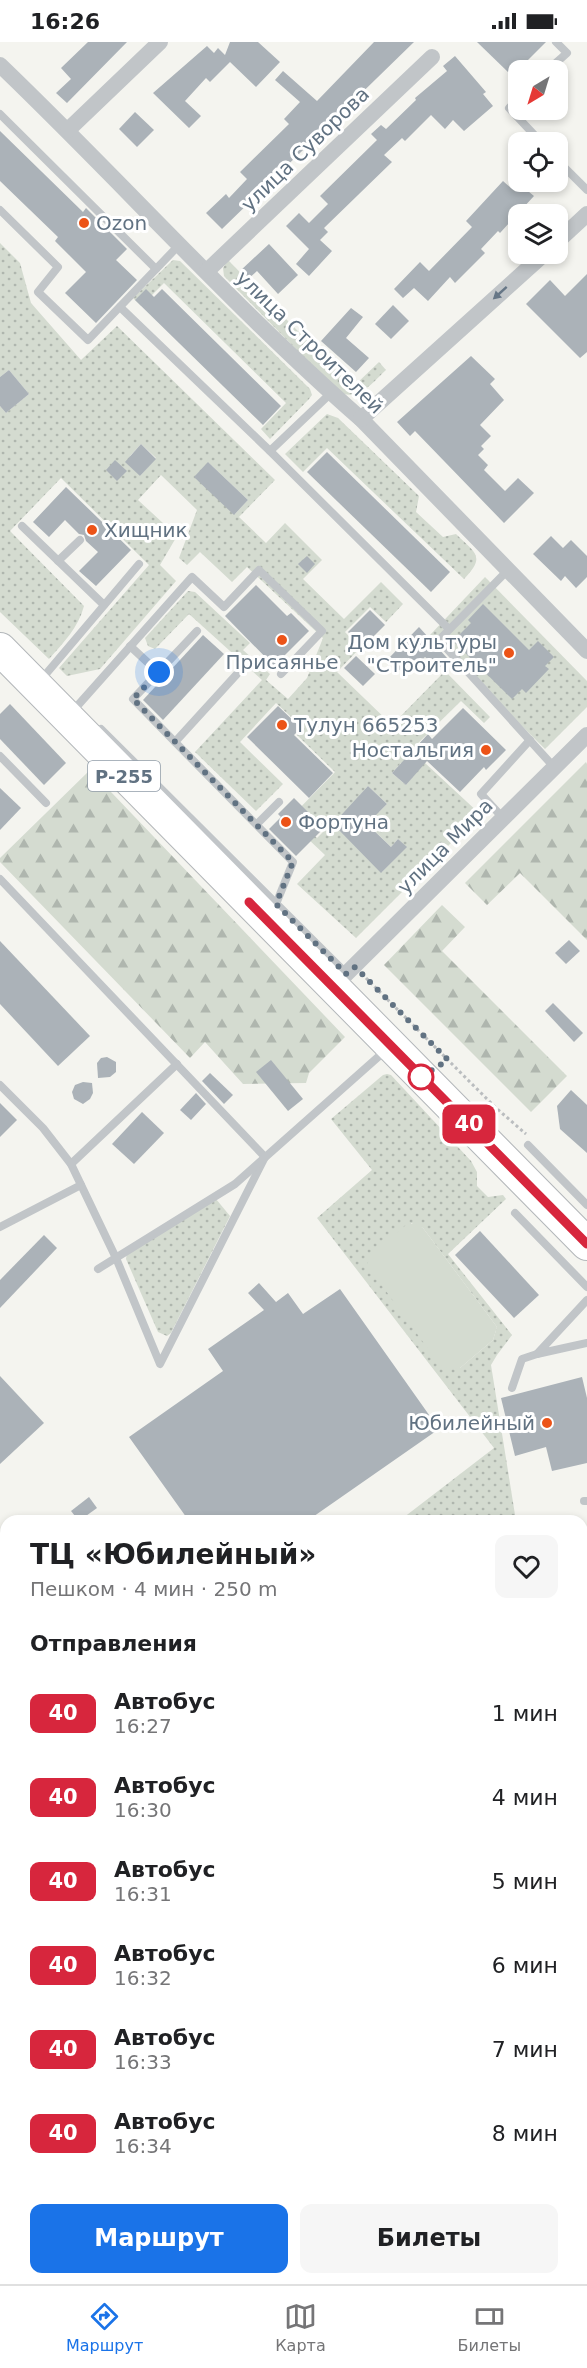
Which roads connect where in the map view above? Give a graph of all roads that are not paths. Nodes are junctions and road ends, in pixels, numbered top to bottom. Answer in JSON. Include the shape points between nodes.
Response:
{"nodes":[{"id":1,"x":160,"y":42,"type":"edge"},
{"id":2,"x":556,"y":42,"type":"edge"},
{"id":3,"x":432,"y":57,"type":"dead end"},
{"id":4,"x":559,"y":60,"type":"edge"},
{"id":5,"x":0,"y":65,"type":"edge"},
{"id":6,"x":0,"y":114,"type":"edge"},
{"id":7,"x":520,"y":120,"type":"edge"},
{"id":8,"x":68,"y":130,"type":"junction"},
{"id":9,"x":532,"y":132,"type":"edge"},
{"id":10,"x":568,"y":170,"type":"edge"},
{"id":11,"x":587,"y":190,"type":"edge"},
{"id":12,"x":0,"y":210,"type":"edge"},
{"id":13,"x":587,"y":214,"type":"edge"},
{"id":14,"x":568,"y":232,"type":"edge"},
{"id":15,"x":180,"y":244,"type":"junction"},
{"id":16,"x":533,"y":264,"type":"edge"},
{"id":17,"x":156,"y":269,"type":"junction"},
{"id":18,"x":207,"y":271,"type":"junction"},
{"id":19,"x":120,"y":307,"type":"junction"},
{"id":20,"x":331,"y":393,"type":"junction"},
{"id":21,"x":361,"y":419,"type":"junction"},
{"id":22,"x":270,"y":451,"type":"junction"},
{"id":23,"x":22,"y":526,"type":"dead end"},
{"id":24,"x":80,"y":540,"type":"dead end"},
{"id":25,"x":58,"y":561,"type":"junction"},
{"id":26,"x":139,"y":564,"type":"dead end"},
{"id":27,"x":507,"y":571,"type":"junction"},
{"id":28,"x":104,"y":605,"type":"junction"},
{"id":29,"x":449,"y":629,"type":"junction"},
{"id":30,"x":196,"y":631,"type":"dead end"},
{"id":31,"x":130,"y":646,"type":"junction"},
{"id":32,"x":0,"y":649,"type":"edge"},
{"id":33,"x":587,"y":651,"type":"edge"},
{"id":34,"x":159,"y":672,"type":"junction"},
{"id":35,"x":237,"y":674,"type":"dead end"},
{"id":36,"x":281,"y":674,"type":"dead end"},
{"id":37,"x":35,"y":685,"type":"junction"},
{"id":38,"x":81,"y":715,"type":"junction"},
{"id":39,"x":587,"y":735,"type":"edge"},
{"id":40,"x":530,"y":740,"type":"junction"},
{"id":41,"x":175,"y":742,"type":"junction"},
{"id":42,"x":0,"y":756,"type":"edge"},
{"id":43,"x":554,"y":768,"type":"junction"},
{"id":44,"x":279,"y":802,"type":"dead end"},
{"id":45,"x":45,"y":803,"type":"dead end"},
{"id":46,"x":503,"y":818,"type":"junction"},
{"id":47,"x":257,"y":824,"type":"junction"},
{"id":48,"x":0,"y":879,"type":"edge"},
{"id":49,"x":262,"y":903,"type":"junction"},
{"id":50,"x":345,"y":976,"type":"junction"},
{"id":51,"x":391,"y":1046,"type":"junction"},
{"id":52,"x":177,"y":1064,"type":"junction"},
{"id":53,"x":0,"y":1085,"type":"edge"},
{"id":54,"x":528,"y":1141,"type":"road end"},
{"id":55,"x":265,"y":1157,"type":"junction"},
{"id":56,"x":71,"y":1164,"type":"junction"},
{"id":57,"x":81,"y":1185,"type":"junction"},
{"id":58,"x":586,"y":1200,"type":"edge"},
{"id":59,"x":515,"y":1213,"type":"dead end"},
{"id":60,"x":0,"y":1227,"type":"edge"},
{"id":61,"x":587,"y":1244,"type":"edge"},
{"id":62,"x":116,"y":1258,"type":"junction"},
{"id":63,"x":98,"y":1269,"type":"dead end"},
{"id":64,"x":587,"y":1287,"type":"edge"},
{"id":65,"x":587,"y":1300,"type":"edge"},
{"id":66,"x":587,"y":1343,"type":"edge"},
{"id":67,"x":537,"y":1354,"type":"junction"},
{"id":68,"x":512,"y":1388,"type":"dead end"}],
"edges":[{"from":1,"to":8,"type":"street"},
{"from":2,"to":4,"type":"lane","via":[[567,53]]},
{"from":3,"to":18,"type":"street","name":"улица Суворова"},
{"from":5,"to":8,"type":"street","name":"улица Строителей"},
{"from":6,"to":17,"type":"lane"},
{"from":7,"to":9,"type":"lane"},
{"from":8,"to":15,"type":"street","name":"улица Строителей"},
{"from":10,"to":11,"type":"lane"},
{"from":12,"to":19,"type":"lane","via":[[58,267],[38,292],[88,340]]},
{"from":13,"to":14,"type":"street"},
{"from":15,"to":17,"type":"lane"},
{"from":15,"to":18,"type":"street","name":"улица Строителей"},
{"from":16,"to":21,"type":"street","one_way":true},
{"from":17,"to":19,"type":"lane"},
{"from":18,"to":20,"type":"street","name":"улица Строителей"},
{"from":19,"to":22,"type":"lane"},
{"from":20,"to":21,"type":"street","name":"улица Строителей"},
{"from":20,"to":22,"type":"lane"},
{"from":21,"to":27,"type":"street","name":"улица Строителей"},
{"from":22,"to":29,"type":"lane"},
{"from":23,"to":25,"type":"lane"},
{"from":24,"to":25,"type":"lane"},
{"from":25,"to":28,"type":"lane"},
{"from":26,"to":28,"type":"lane"},
{"from":27,"to":29,"type":"lane"},
{"from":27,"to":33,"type":"street","name":"улица Строителей"},
{"from":28,"to":37,"type":"lane"},
{"from":29,"to":40,"type":"lane","via":[[439,640]]},
{"from":30,"to":34,"type":"lane"},
{"from":31,"to":34,"type":"lane"},
{"from":31,"to":36,"type":"lane","via":[[192,577],[224,607],[259,570],[322,631]]},
{"from":31,"to":38,"type":"lane"},
{"from":32,"to":37,"type":"highway","number":"Р-255"},
{"from":34,"to":41,"type":"lane","via":[[133,699]]},
{"from":35,"to":41,"type":"lane"},
{"from":37,"to":38,"type":"highway","number":"Р-255"},
{"from":38,"to":49,"type":"highway","number":"Р-255"},
{"from":39,"to":43,"type":"street","name":"улица Мира"},
{"from":40,"to":43,"type":"lane"},
{"from":40,"to":46,"type":"lane","via":[[481,794]]},
{"from":41,"to":47,"type":"lane"},
{"from":42,"to":45,"type":"lane"},
{"from":43,"to":46,"type":"street","name":"улица Мира"},
{"from":44,"to":47,"type":"lane"},
{"from":46,"to":50,"type":"street","name":"улица Мира"},
{"from":47,"to":49,"type":"lane","via":[[293,862]]},
{"from":48,"to":52,"type":"lane"},
{"from":49,"to":50,"type":"highway","number":"Р-255"},
{"from":50,"to":51,"type":"highway","number":"Р-255"},
{"from":51,"to":55,"type":"lane"},
{"from":51,"to":61,"type":"highway","number":"Р-255"},
{"from":52,"to":55,"type":"lane"},
{"from":52,"to":56,"type":"lane"},
{"from":53,"to":56,"type":"lane","via":[[43,1128]]},
{"from":54,"to":58,"type":"lane"},
{"from":55,"to":62,"type":"lane","via":[[235,1184]]},
{"from":55,"to":62,"type":"lane","via":[[160,1364]]},
{"from":56,"to":57,"type":"lane"},
{"from":57,"to":60,"type":"lane"},
{"from":57,"to":62,"type":"lane"},
{"from":59,"to":64,"type":"lane"},
{"from":62,"to":63,"type":"lane"},
{"from":65,"to":67,"type":"lane"},
{"from":66,"to":67,"type":"lane"},
{"from":67,"to":68,"type":"lane","via":[[522,1359]]}]}
